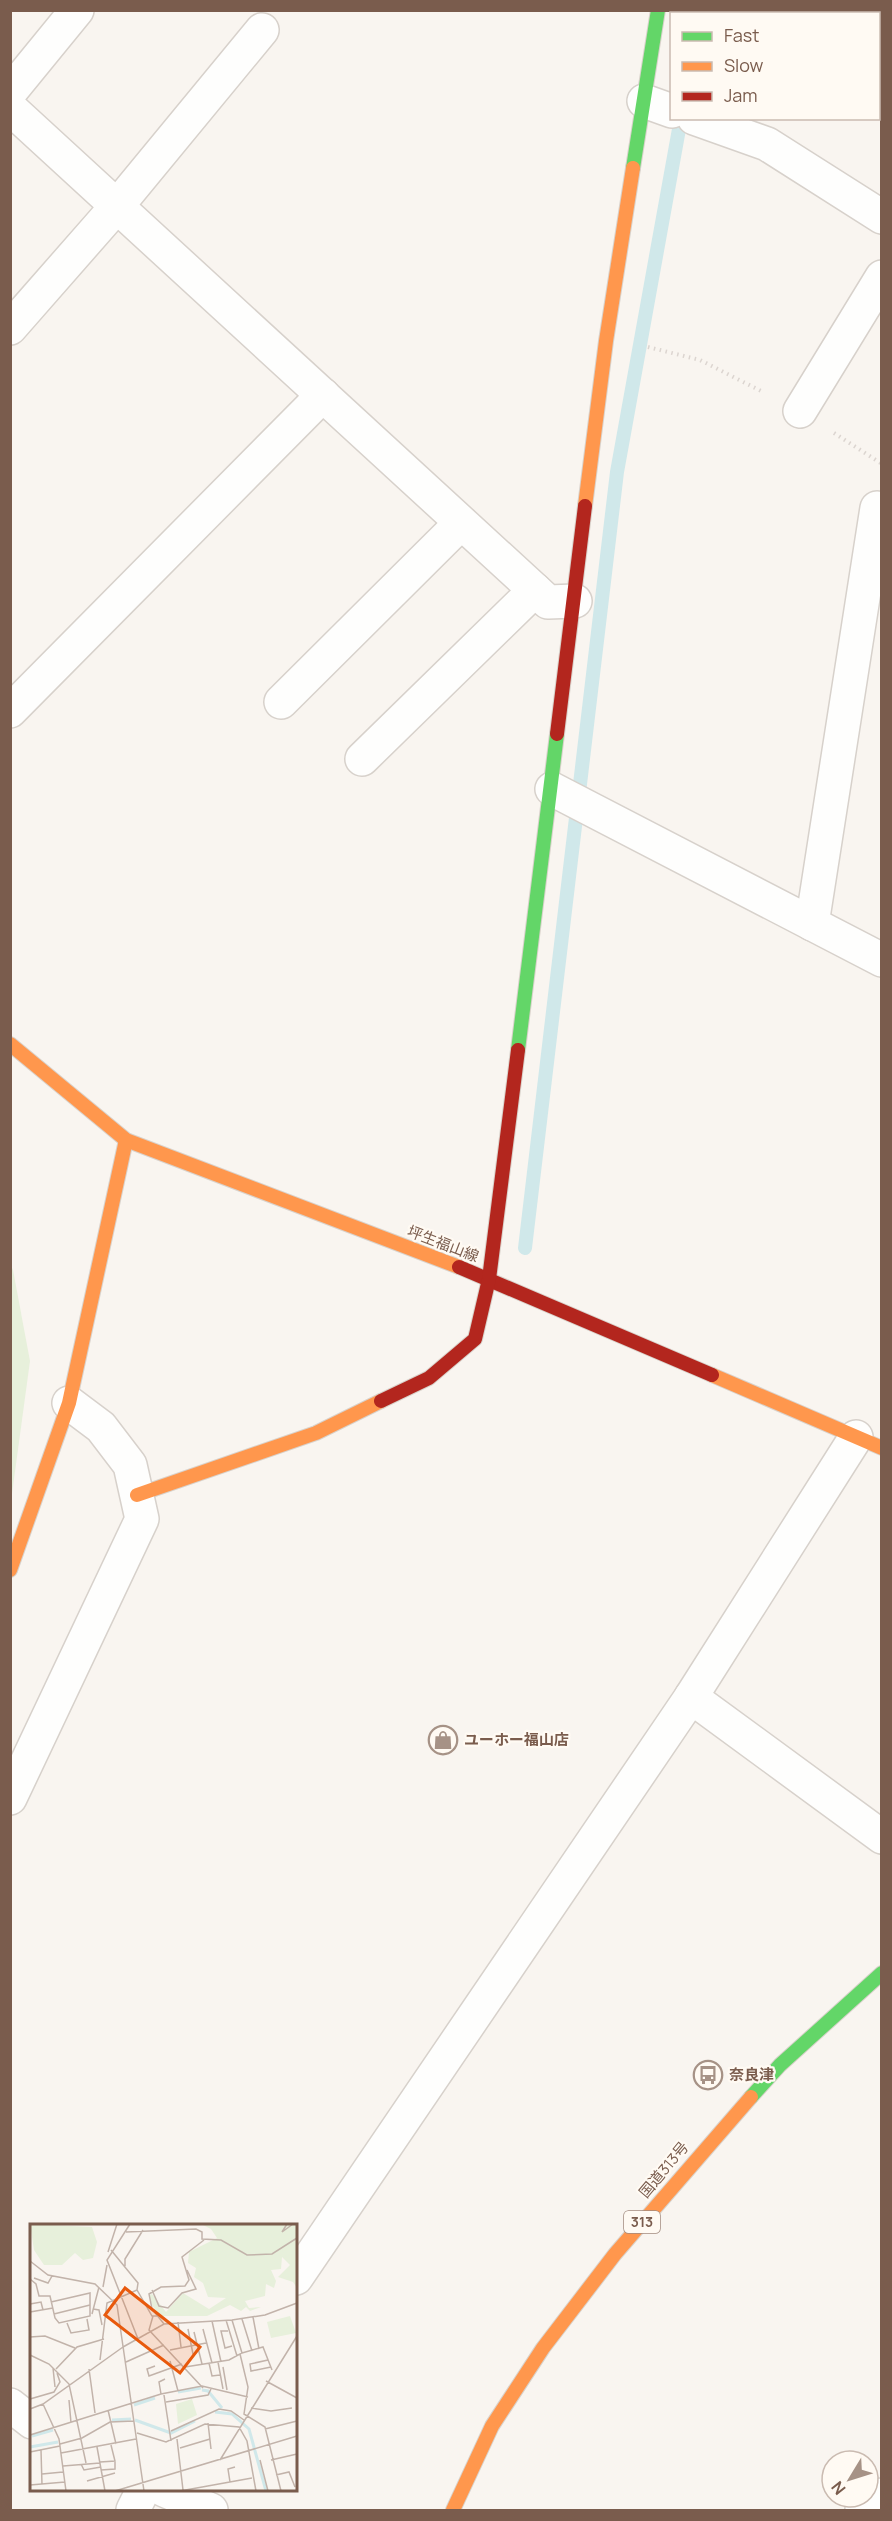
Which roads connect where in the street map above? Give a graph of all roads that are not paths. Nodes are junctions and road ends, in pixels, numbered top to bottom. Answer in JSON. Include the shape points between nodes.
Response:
{"nodes":[{"id":1,"x":77,"y":10,"type":"edge"},
{"id":2,"x":658,"y":10,"type":"edge"},
{"id":3,"x":262,"y":30,"type":"dead end"},
{"id":4,"x":10,"y":92,"type":"edge"},
{"id":5,"x":658,"y":106,"type":"edge"},
{"id":6,"x":10,"y":108,"type":"edge"},
{"id":7,"x":698,"y":120,"type":"edge"},
{"id":8,"x":117,"y":206,"type":"junction"},
{"id":9,"x":882,"y":217,"type":"edge"},
{"id":10,"x":882,"y":277,"type":"edge"},
{"id":11,"x":10,"y":328,"type":"edge"},
{"id":12,"x":323,"y":395,"type":"junction"},
{"id":13,"x":800,"y":411,"type":"dead end"},
{"id":14,"x":877,"y":508,"type":"dead end"},
{"id":15,"x":461,"y":523,"type":"junction"},
{"id":16,"x":535,"y":590,"type":"junction"},
{"id":17,"x":575,"y":601,"type":"junction"},
{"id":18,"x":281,"y":702,"type":"dead end"},
{"id":19,"x":10,"y":711,"type":"edge"},
{"id":20,"x":362,"y":759,"type":"dead end"},
{"id":21,"x":554,"y":790,"type":"junction"},
{"id":22,"x":813,"y":924,"type":"junction"},
{"id":23,"x":882,"y":960,"type":"edge"},
{"id":24,"x":10,"y":1044,"type":"edge"},
{"id":25,"x":126,"y":1140,"type":"junction"},
{"id":26,"x":489,"y":1279,"type":"junction"},
{"id":27,"x":69,"y":1403,"type":"junction"},
{"id":28,"x":869,"y":1442,"type":"edge"},
{"id":29,"x":137,"y":1496,"type":"junction"},
{"id":30,"x":10,"y":1570,"type":"edge"},
{"id":31,"x":692,"y":1697,"type":"junction"},
{"id":32,"x":10,"y":1798,"type":"edge"},
{"id":33,"x":882,"y":1837,"type":"edge"},
{"id":34,"x":882,"y":1973,"type":"edge"},
{"id":35,"x":297,"y":2277,"type":"edge"},
{"id":36,"x":10,"y":2405,"type":"edge"},
{"id":37,"x":30,"y":2420,"type":"edge"},
{"id":38,"x":143,"y":2491,"type":"edge"},
{"id":39,"x":166,"y":2491,"type":"edge"},
{"id":40,"x":882,"y":2495,"type":"edge"},
{"id":41,"x":134,"y":2511,"type":"edge"},
{"id":42,"x":211,"y":2511,"type":"edge"},
{"id":43,"x":453,"y":2511,"type":"edge"},
{"id":44,"x":862,"y":2511,"type":"edge"}],
"edges":[{"from":1,"to":4,"type":"street"},
{"from":2,"to":5,"type":"main road"},
{"from":3,"to":8,"type":"street"},
{"from":5,"to":17,"type":"main road","via":[[606,341]]},
{"from":6,"to":8,"type":"street"},
{"from":7,"to":9,"type":"street","via":[[767,144]]},
{"from":8,"to":11,"type":"street"},
{"from":8,"to":12,"type":"street"},
{"from":10,"to":13,"type":"street"},
{"from":12,"to":15,"type":"street"},
{"from":12,"to":19,"type":"street"},
{"from":14,"to":22,"type":"street"},
{"from":15,"to":16,"type":"street"},
{"from":15,"to":18,"type":"street"},
{"from":16,"to":17,"type":"street","via":[[548,602]]},
{"from":16,"to":20,"type":"street"},
{"from":17,"to":21,"type":"main road"},
{"from":21,"to":22,"type":"street"},
{"from":21,"to":26,"type":"main road"},
{"from":22,"to":23,"type":"street"},
{"from":24,"to":25,"type":"main road","name":"坪生福山線"},
{"from":25,"to":26,"type":"main road","name":"坪生福山線"},
{"from":25,"to":27,"type":"main road"},
{"from":26,"to":28,"type":"main road","name":"坪生福山線"},
{"from":26,"to":29,"type":"main road","via":[[475,1339],[429,1378],[316,1433]]},
{"from":27,"to":29,"type":"street","via":[[101,1427],[130,1465]]},
{"from":27,"to":30,"type":"main road"},
{"from":28,"to":31,"type":"street"},
{"from":29,"to":32,"type":"street","via":[[142,1519]]},
{"from":31,"to":33,"type":"street"},
{"from":31,"to":35,"type":"street"},
{"from":34,"to":43,"type":"main road","name":"国道313号","number":"313","via":[[780,2065],[615,2254],[543,2348],[492,2426]]},
{"from":36,"to":37,"type":"street"},
{"from":38,"to":41,"type":"street"},
{"from":39,"to":42,"type":"street"},
{"from":40,"to":44,"type":"street"}]}
